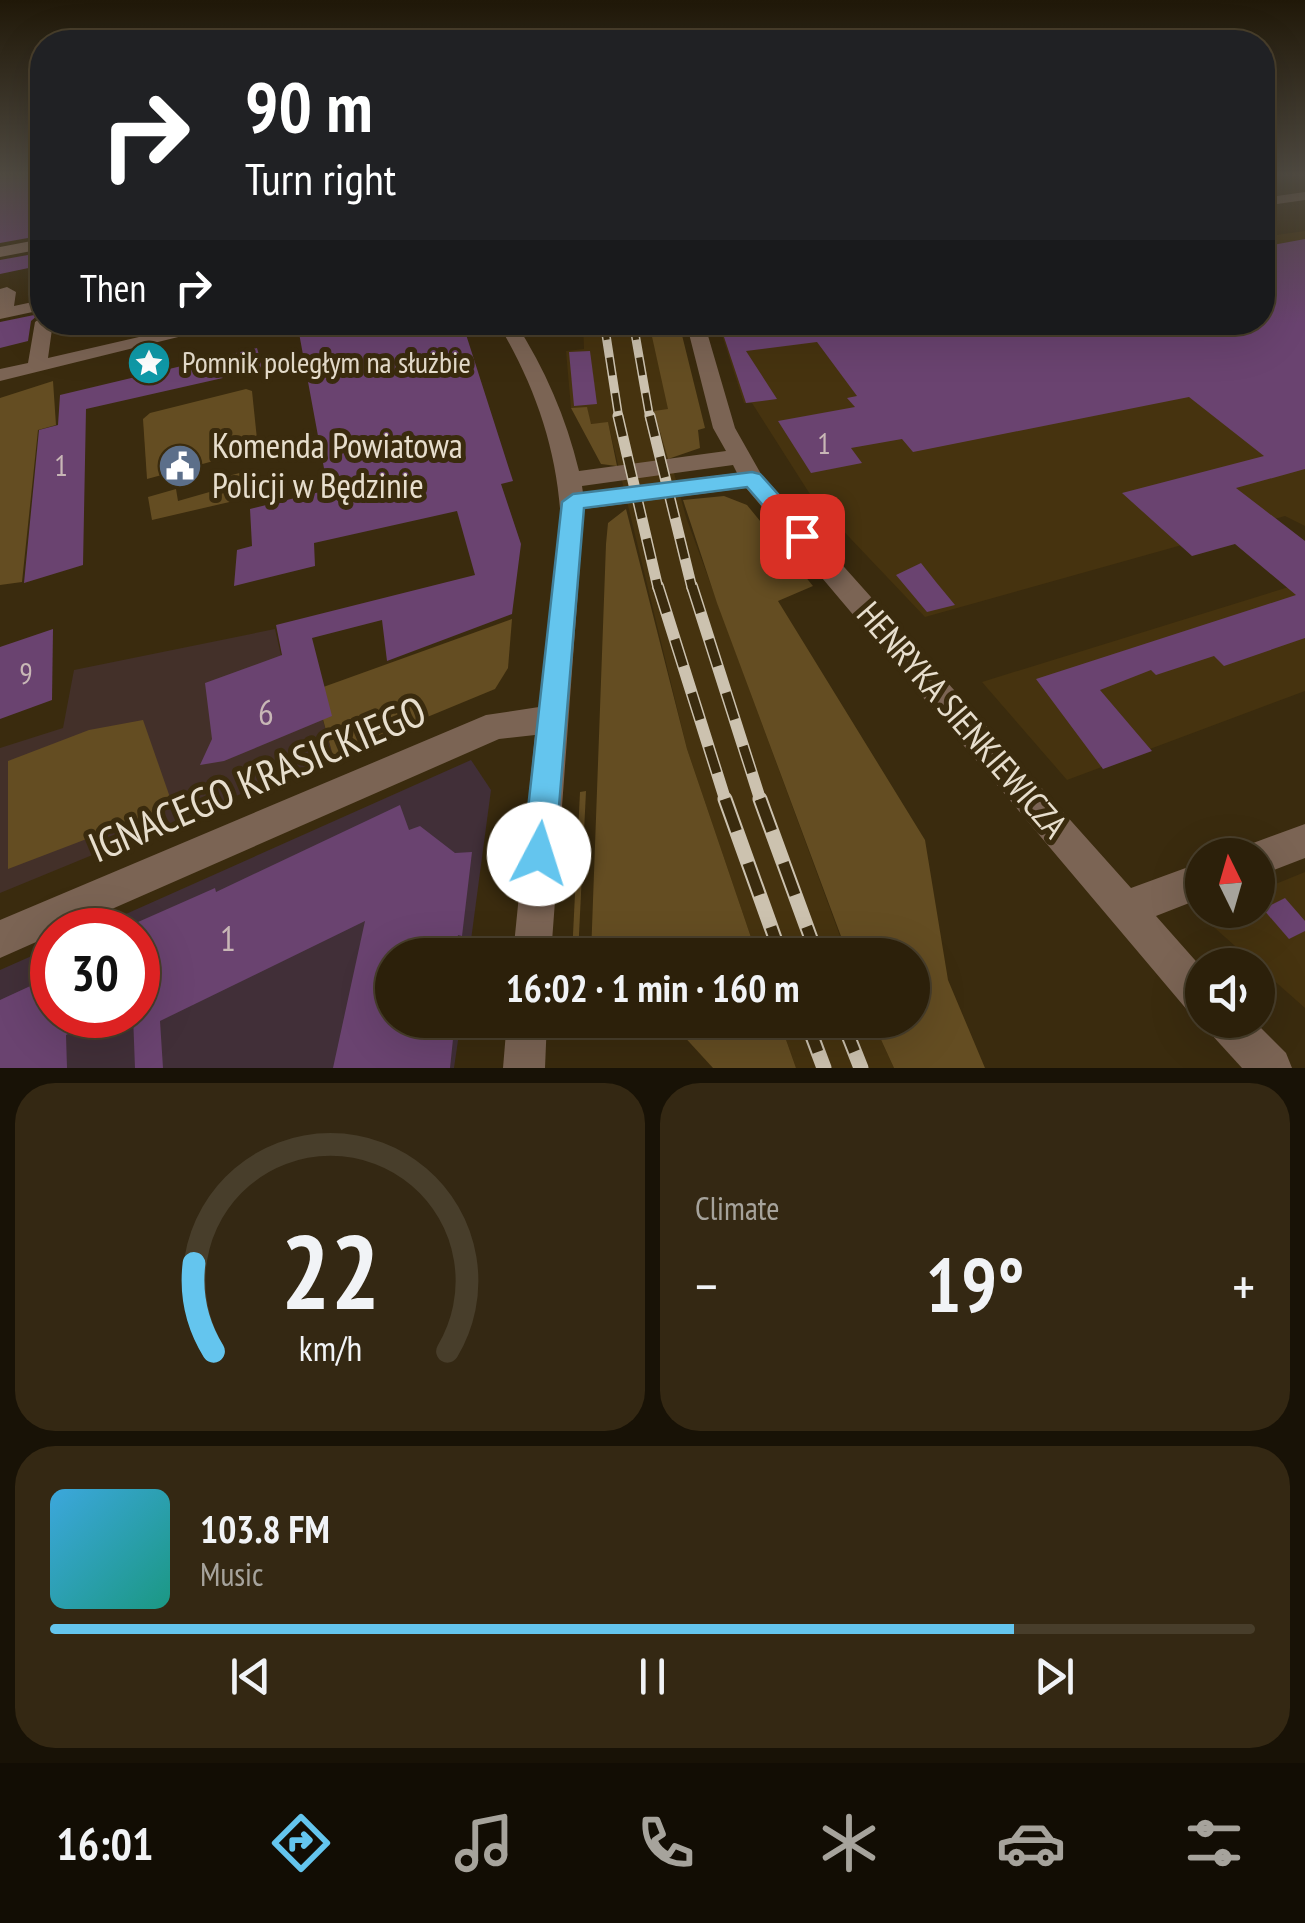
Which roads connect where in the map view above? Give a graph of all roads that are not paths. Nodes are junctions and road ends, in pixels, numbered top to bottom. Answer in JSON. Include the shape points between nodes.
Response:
{"nodes":[{"id":1,"x":30,"y":246,"type":"edge"},
{"id":2,"x":0,"y":252,"type":"edge"},
{"id":3,"x":30,"y":306,"type":"edge"},
{"id":4,"x":1,"y":307,"type":"edge"},
{"id":5,"x":42,"y":335,"type":"edge"},
{"id":6,"x":173,"y":335,"type":"edge"},
{"id":7,"x":514,"y":335,"type":"edge"},
{"id":8,"x":699,"y":335,"type":"edge"},
{"id":9,"x":36,"y":366,"type":"junction"},
{"id":10,"x":0,"y":375,"type":"edge"},
{"id":11,"x":745,"y":468,"type":"junction"},
{"id":12,"x":572,"y":491,"type":"junction"},
{"id":13,"x":554,"y":720,"type":"junction"},
{"id":14,"x":1305,"y":842,"type":"edge"},
{"id":15,"x":1275,"y":853,"type":"edge"},
{"id":16,"x":1185,"y":886,"type":"edge"},
{"id":17,"x":1128,"y":908,"type":"junction"},
{"id":18,"x":534,"y":938,"type":"edge"},
{"id":19,"x":0,"y":939,"type":"edge"},
{"id":20,"x":1185,"y":977,"type":"edge"},
{"id":21,"x":526,"y":1038,"type":"edge"},
{"id":22,"x":1242,"y":1038,"type":"edge"},
{"id":23,"x":524,"y":1068,"type":"edge"},
{"id":24,"x":1271,"y":1068,"type":"edge"}],
"edges":[{"from":1,"to":2,"type":"street"},
{"from":3,"to":4,"type":"street"},
{"from":5,"to":9,"type":"street"},
{"from":6,"to":9,"type":"street"},
{"from":7,"to":12,"type":"street","via":[[529,359]]},
{"from":8,"to":11,"type":"street","name":"HENRYKA SIENKIEWICZA","via":[[724,428]]},
{"from":9,"to":10,"type":"street"},
{"from":11,"to":12,"type":"street"},
{"from":11,"to":17,"type":"street","name":"HENRYKA SIENKIEWICZA"},
{"from":12,"to":13,"type":"street"},
{"from":13,"to":18,"type":"street"},
{"from":13,"to":19,"type":"street","name":"IGNACEGO KRASICKIEGO","via":[[497,724]]},
{"from":14,"to":15,"type":"street"},
{"from":16,"to":17,"type":"street"},
{"from":17,"to":20,"type":"street","name":"HENRYKA SIENKIEWICZA"},
{"from":21,"to":23,"type":"street"},
{"from":22,"to":24,"type":"street"}]}
